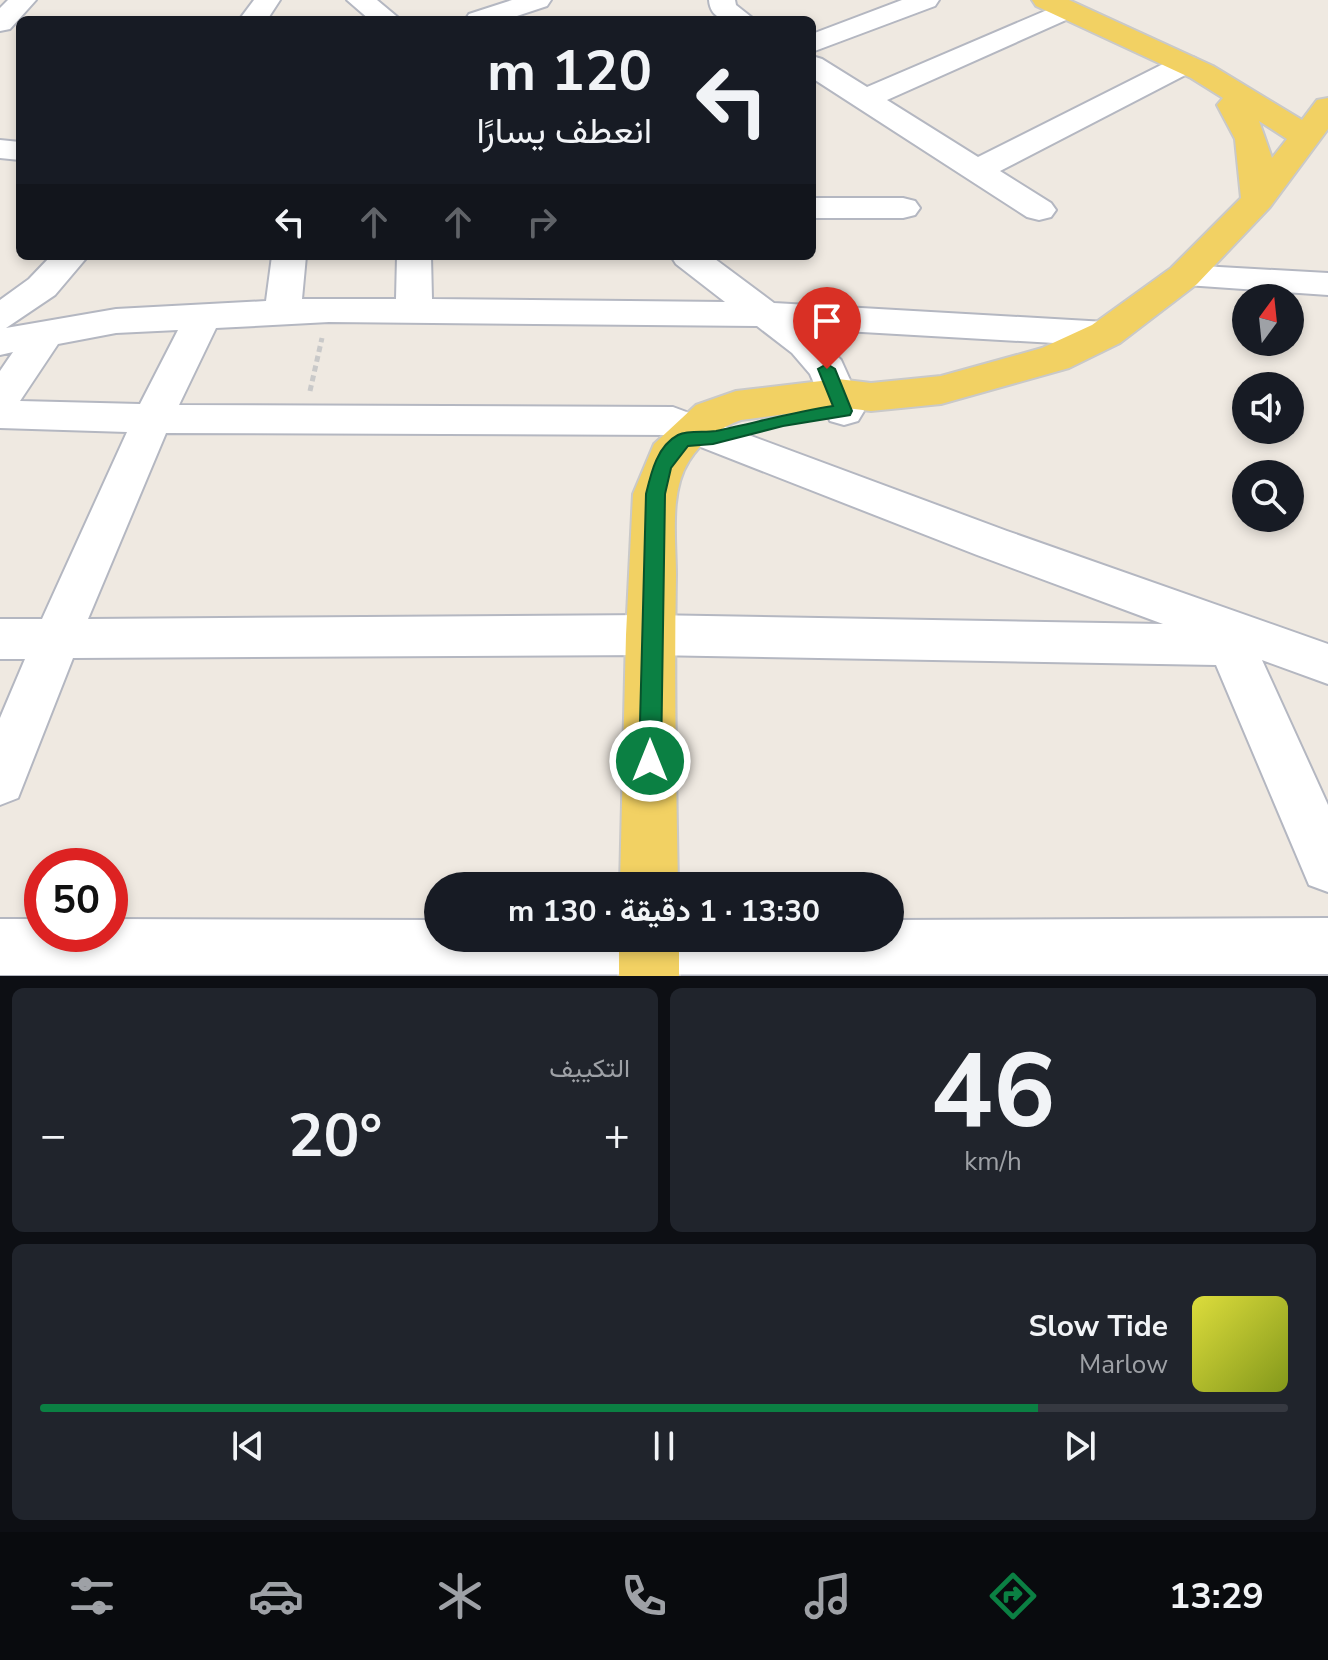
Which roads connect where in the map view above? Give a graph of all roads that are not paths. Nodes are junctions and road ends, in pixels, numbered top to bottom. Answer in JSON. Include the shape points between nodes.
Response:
{"nodes":[{"id":1,"x":360,"y":0,"type":"edge"},
{"id":2,"x":538,"y":0,"type":"edge"},
{"id":3,"x":722,"y":0,"type":"edge"},
{"id":4,"x":926,"y":0,"type":"edge"},
{"id":5,"x":1056,"y":5,"type":"edge"},
{"id":6,"x":382,"y":16,"type":"edge"},
{"id":7,"x":491,"y":16,"type":"edge"},
{"id":8,"x":735,"y":16,"type":"edge"},
{"id":9,"x":816,"y":42,"type":"edge"},
{"id":10,"x":1175,"y":63,"type":"junction"},
{"id":11,"x":816,"y":67,"type":"edge"},
{"id":12,"x":1328,"y":97,"type":"edge"},
{"id":13,"x":866,"y":98,"type":"junction"},
{"id":14,"x":1240,"y":101,"type":"junction"},
{"id":15,"x":1328,"y":107,"type":"edge"},
{"id":16,"x":1304,"y":141,"type":"junction"},
{"id":17,"x":977,"y":170,"type":"junction"},
{"id":18,"x":1258,"y":200,"type":"junction"},
{"id":19,"x":816,"y":208,"type":"edge"},
{"id":20,"x":903,"y":208,"type":"dead end"},
{"id":21,"x":1039,"y":210,"type":"dead end"},
{"id":22,"x":67,"y":260,"type":"edge"},
{"id":23,"x":289,"y":260,"type":"edge"},
{"id":24,"x":414,"y":260,"type":"edge"},
{"id":25,"x":693,"y":260,"type":"edge"},
{"id":26,"x":1184,"y":276,"type":"junction"},
{"id":27,"x":1328,"y":284,"type":"edge"},
{"id":28,"x":414,"y":309,"type":"junction"},
{"id":29,"x":283,"y":310,"type":"junction"},
{"id":30,"x":762,"y":314,"type":"junction"},
{"id":31,"x":0,"y":318,"type":"edge"},
{"id":32,"x":202,"y":318,"type":"junction"},
{"id":33,"x":1106,"y":334,"type":"junction"},
{"id":34,"x":45,"y":335,"type":"junction"},
{"id":35,"x":0,"y":342,"type":"edge"},
{"id":36,"x":0,"y":400,"type":"edge"},
{"id":37,"x":851,"y":400,"type":"junction"},
{"id":38,"x":0,"y":414,"type":"edge"},
{"id":39,"x":151,"y":419,"type":"junction"},
{"id":40,"x":697,"y":435,"type":"junction"},
{"id":41,"x":650,"y":635,"type":"junction"},
{"id":42,"x":1228,"y":636,"type":"junction"},
{"id":43,"x":0,"y":639,"type":"edge"},
{"id":44,"x":56,"y":639,"type":"junction"},
{"id":45,"x":1328,"y":664,"type":"edge"},
{"id":46,"x":0,"y":781,"type":"edge"},
{"id":47,"x":1328,"y":866,"type":"edge"},
{"id":48,"x":649,"y":872,"type":"edge"},
{"id":49,"x":1328,"y":946,"type":"edge"},
{"id":50,"x":0,"y":947,"type":"edge"},
{"id":51,"x":649,"y":954,"type":"edge"}],
"edges":[{"from":1,"to":6,"type":"street"},
{"from":2,"to":7,"type":"street"},
{"from":3,"to":8,"type":"street","via":[[723,8]]},
{"from":4,"to":9,"type":"street"},
{"from":5,"to":10,"type":"main road"},
{"from":5,"to":13,"type":"street"},
{"from":10,"to":14,"type":"main road"},
{"from":10,"to":17,"type":"street"},
{"from":11,"to":13,"type":"street"},
{"from":12,"to":14,"type":"main road","via":[[1294,105]]},
{"from":13,"to":17,"type":"street"},
{"from":14,"to":16,"type":"main road"},
{"from":14,"to":18,"type":"main road","via":[[1255,143]]},
{"from":15,"to":16,"type":"main road"},
{"from":16,"to":18,"type":"main road"},
{"from":17,"to":21,"type":"street"},
{"from":18,"to":26,"type":"main road"},
{"from":19,"to":20,"type":"street"},
{"from":22,"to":31,"type":"street"},
{"from":23,"to":29,"type":"street"},
{"from":24,"to":28,"type":"street"},
{"from":25,"to":30,"type":"street"},
{"from":26,"to":27,"type":"street"},
{"from":26,"to":33,"type":"main road"},
{"from":28,"to":29,"type":"street"},
{"from":28,"to":30,"type":"street"},
{"from":29,"to":32,"type":"street"},
{"from":30,"to":33,"type":"street"},
{"from":30,"to":37,"type":"street","via":[[805,344]]},
{"from":32,"to":34,"type":"street","via":[[116,321]]},
{"from":32,"to":39,"type":"street"},
{"from":33,"to":37,"type":"main road","via":[[1005,374],[941,390]]},
{"from":34,"to":35,"type":"street"},
{"from":34,"to":36,"type":"street"},
{"from":37,"to":40,"type":"main road","via":[[783,420]]},
{"from":38,"to":39,"type":"street"},
{"from":39,"to":40,"type":"street","via":[[648,419]]},
{"from":39,"to":44,"type":"street"},
{"from":40,"to":41,"type":"main road","via":[[669,455],[655,494]]},
{"from":40,"to":42,"type":"street"},
{"from":41,"to":42,"type":"street"},
{"from":41,"to":44,"type":"street"},
{"from":41,"to":48,"type":"main road"},
{"from":42,"to":45,"type":"street"},
{"from":42,"to":47,"type":"street"},
{"from":43,"to":44,"type":"street"},
{"from":44,"to":46,"type":"street"},
{"from":49,"to":51,"type":"street"},
{"from":50,"to":51,"type":"street"}]}
